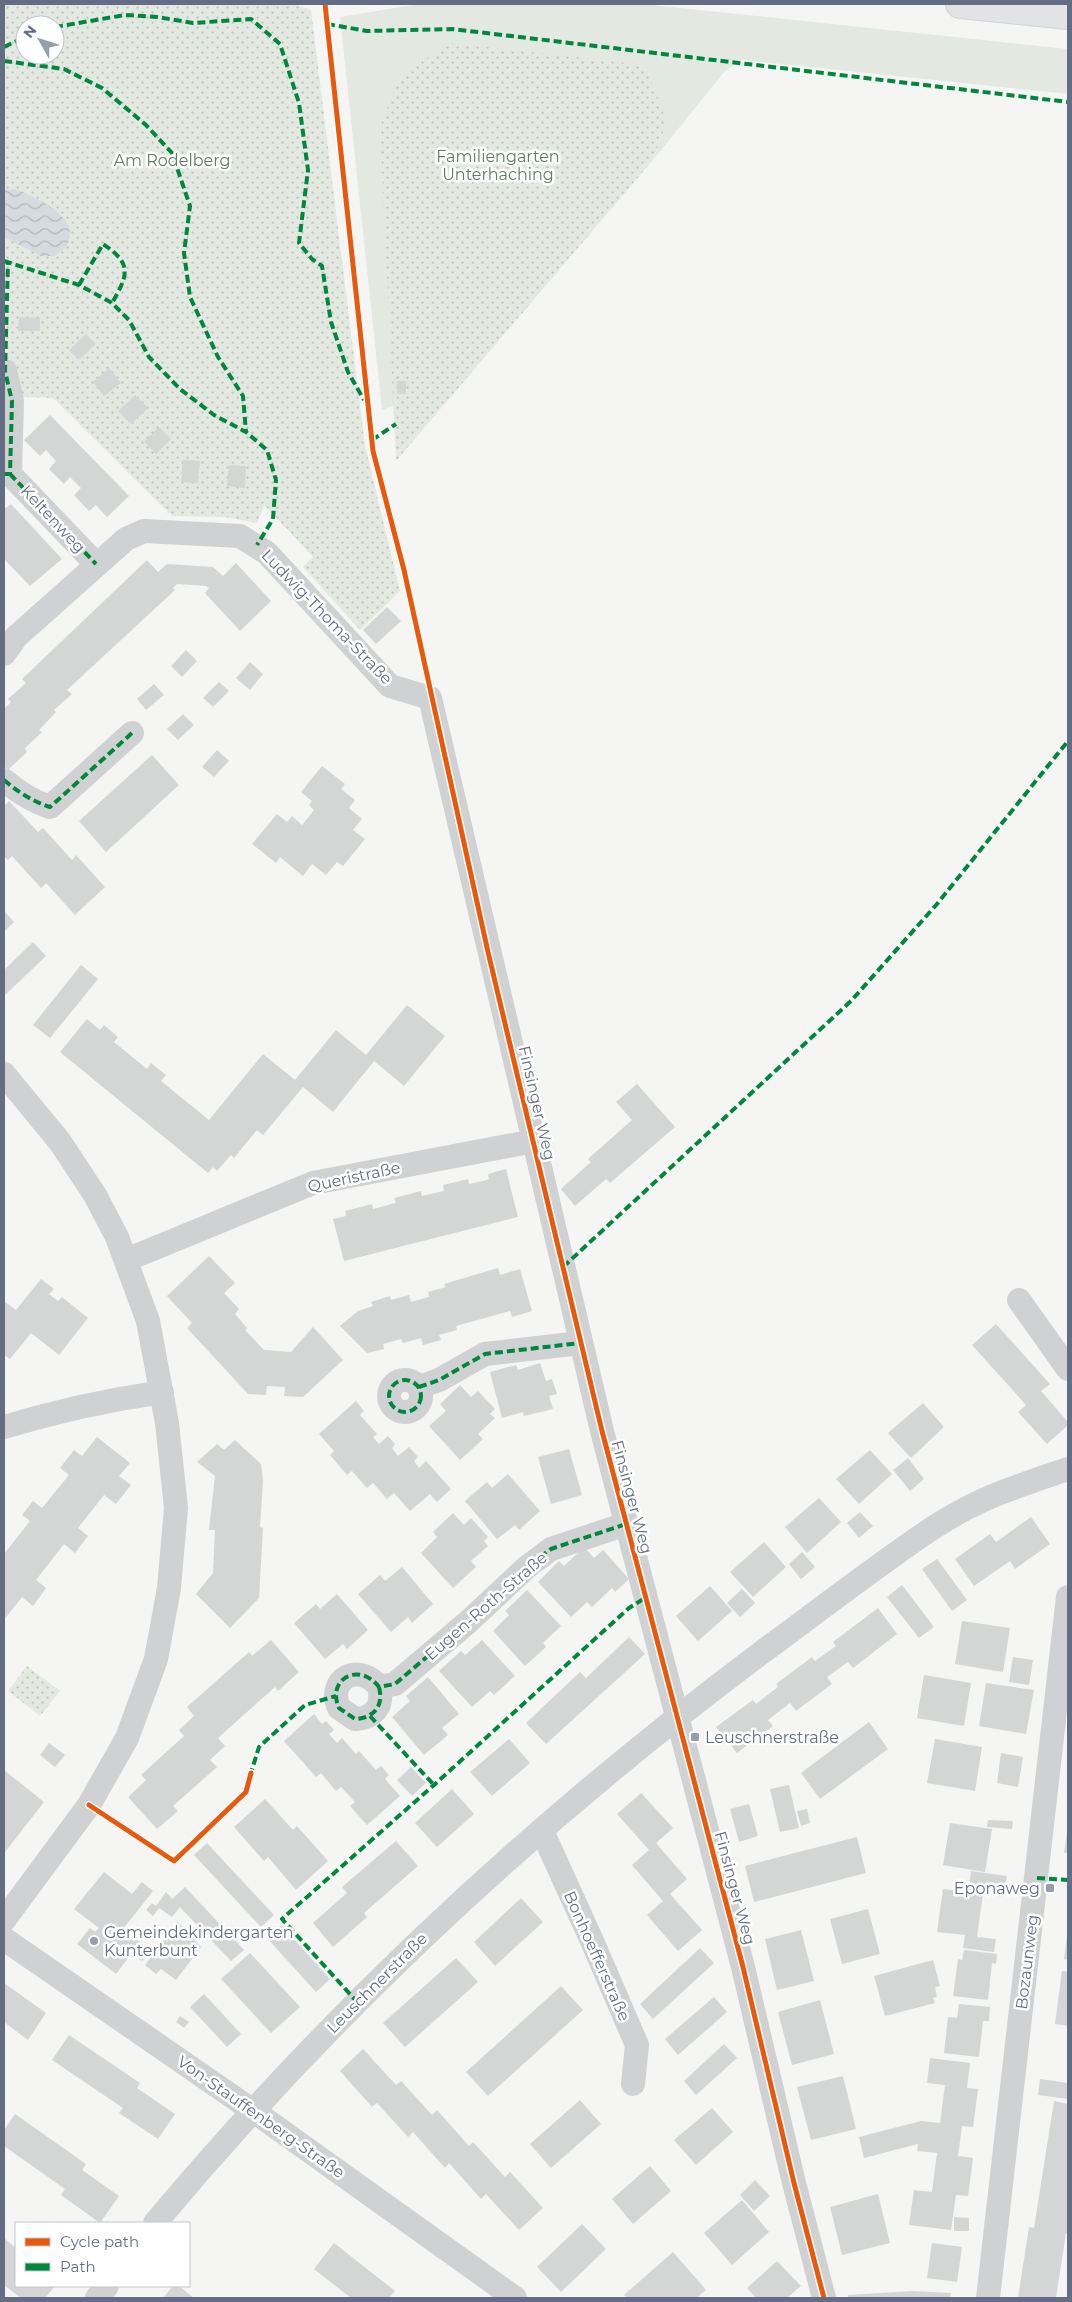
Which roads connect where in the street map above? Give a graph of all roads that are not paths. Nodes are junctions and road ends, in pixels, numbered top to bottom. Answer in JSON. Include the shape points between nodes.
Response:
{"nodes":[{"id":1,"x":960,"y":4,"type":"edge"},
{"id":2,"x":1068,"y":15,"type":"edge"},
{"id":3,"x":5,"y":371,"type":"edge"},
{"id":4,"x":7,"y":474,"type":"edge"},
{"id":5,"x":96,"y":564,"type":"junction"},
{"id":6,"x":4,"y":654,"type":"edge"},
{"id":7,"x":430,"y":698,"type":"joint"},
{"id":8,"x":132,"y":733,"type":"dead end"},
{"id":9,"x":4,"y":780,"type":"edge"},
{"id":10,"x":4,"y":1074,"type":"edge"},
{"id":11,"x":534,"y":1141,"type":"junction"},
{"id":12,"x":126,"y":1260,"type":"junction"},
{"id":13,"x":1019,"y":1300,"type":"dead end"},
{"id":14,"x":580,"y":1343,"type":"junction"},
{"id":15,"x":1068,"y":1369,"type":"edge"},
{"id":16,"x":419,"y":1387,"type":"dead end"},
{"id":17,"x":162,"y":1392,"type":"junction"},
{"id":18,"x":4,"y":1427,"type":"edge"},
{"id":19,"x":1068,"y":1469,"type":"edge"},
{"id":20,"x":626,"y":1524,"type":"junction"},
{"id":21,"x":1068,"y":1597,"type":"edge"},
{"id":22,"x":379,"y":1686,"type":"dead end"},
{"id":23,"x":676,"y":1717,"type":"junction"},
{"id":24,"x":542,"y":1831,"type":"junction"},
{"id":25,"x":4,"y":1920,"type":"edge"},
{"id":26,"x":4,"y":1939,"type":"edge"},
{"id":27,"x":633,"y":2084,"type":"dead end"},
{"id":28,"x":252,"y":2110,"type":"junction"},
{"id":29,"x":156,"y":2222,"type":"edge"},
{"id":30,"x":106,"y":2287,"type":"edge"},
{"id":31,"x":98,"y":2298,"type":"edge"},
{"id":32,"x":515,"y":2298,"type":"edge"},
{"id":33,"x":824,"y":2298,"type":"edge"},
{"id":34,"x":988,"y":2298,"type":"edge"}],
"edges":[{"from":1,"to":2,"type":"highway"},
{"from":3,"to":4,"type":"street","name":"Keltenweg","via":[[12,401]]},
{"from":4,"to":5,"type":"street","name":"Keltenweg"},
{"from":5,"to":6,"type":"street","name":"Ludwig-Thoma-Straße","via":[[16,637]]},
{"from":5,"to":7,"type":"street","name":"Ludwig-Thoma-Straße","via":[[126,539],[144,531],[240,536],[267,553],[390,686]]},
{"from":7,"to":11,"type":"street","name":"Finsinger Weg"},
{"from":8,"to":9,"type":"street","via":[[50,807],[38,803]]},
{"from":10,"to":12,"type":"street","via":[[60,1142],[95,1195]]},
{"from":11,"to":12,"type":"street","name":"Queristraße","via":[[314,1183]]},
{"from":11,"to":14,"type":"street","name":"Finsinger Weg"},
{"from":12,"to":17,"type":"street","via":[[148,1321]]},
{"from":13,"to":15,"type":"street"},
{"from":14,"to":16,"type":"street","via":[[485,1354],[439,1380]]},
{"from":14,"to":20,"type":"street","name":"Finsinger Weg"},
{"from":17,"to":18,"type":"street","via":[[105,1400]]},
{"from":17,"to":25,"type":"street","via":[[176,1508],[169,1588],[156,1659],[126,1738],[93,1798]]},
{"from":19,"to":23,"type":"street","name":"Leuschnerstraße","via":[[1014,1487],[924,1532]]},
{"from":20,"to":22,"type":"street","name":"Eugen-Roth-Straße","via":[[551,1549],[395,1684]]},
{"from":20,"to":23,"type":"street","name":"Finsinger Weg"},
{"from":21,"to":34,"type":"street","name":"Bozaunweg"},
{"from":23,"to":24,"type":"street","name":"Leuschnerstraße"},
{"from":23,"to":33,"type":"street","name":"Finsinger Weg","via":[[743,1967]]},
{"from":24,"to":27,"type":"street","name":"Bonhoefferstraße","via":[[637,2045]]},
{"from":24,"to":28,"type":"street","name":"Leuschnerstraße","via":[[442,1920]]},
{"from":26,"to":28,"type":"street","name":"Von-Stauffenberg-Straße"},
{"from":28,"to":29,"type":"street","name":"Leuschnerstraße"},
{"from":28,"to":32,"type":"street","name":"Von-Stauffenberg-Straße"},
{"from":30,"to":31,"type":"street"}]}
